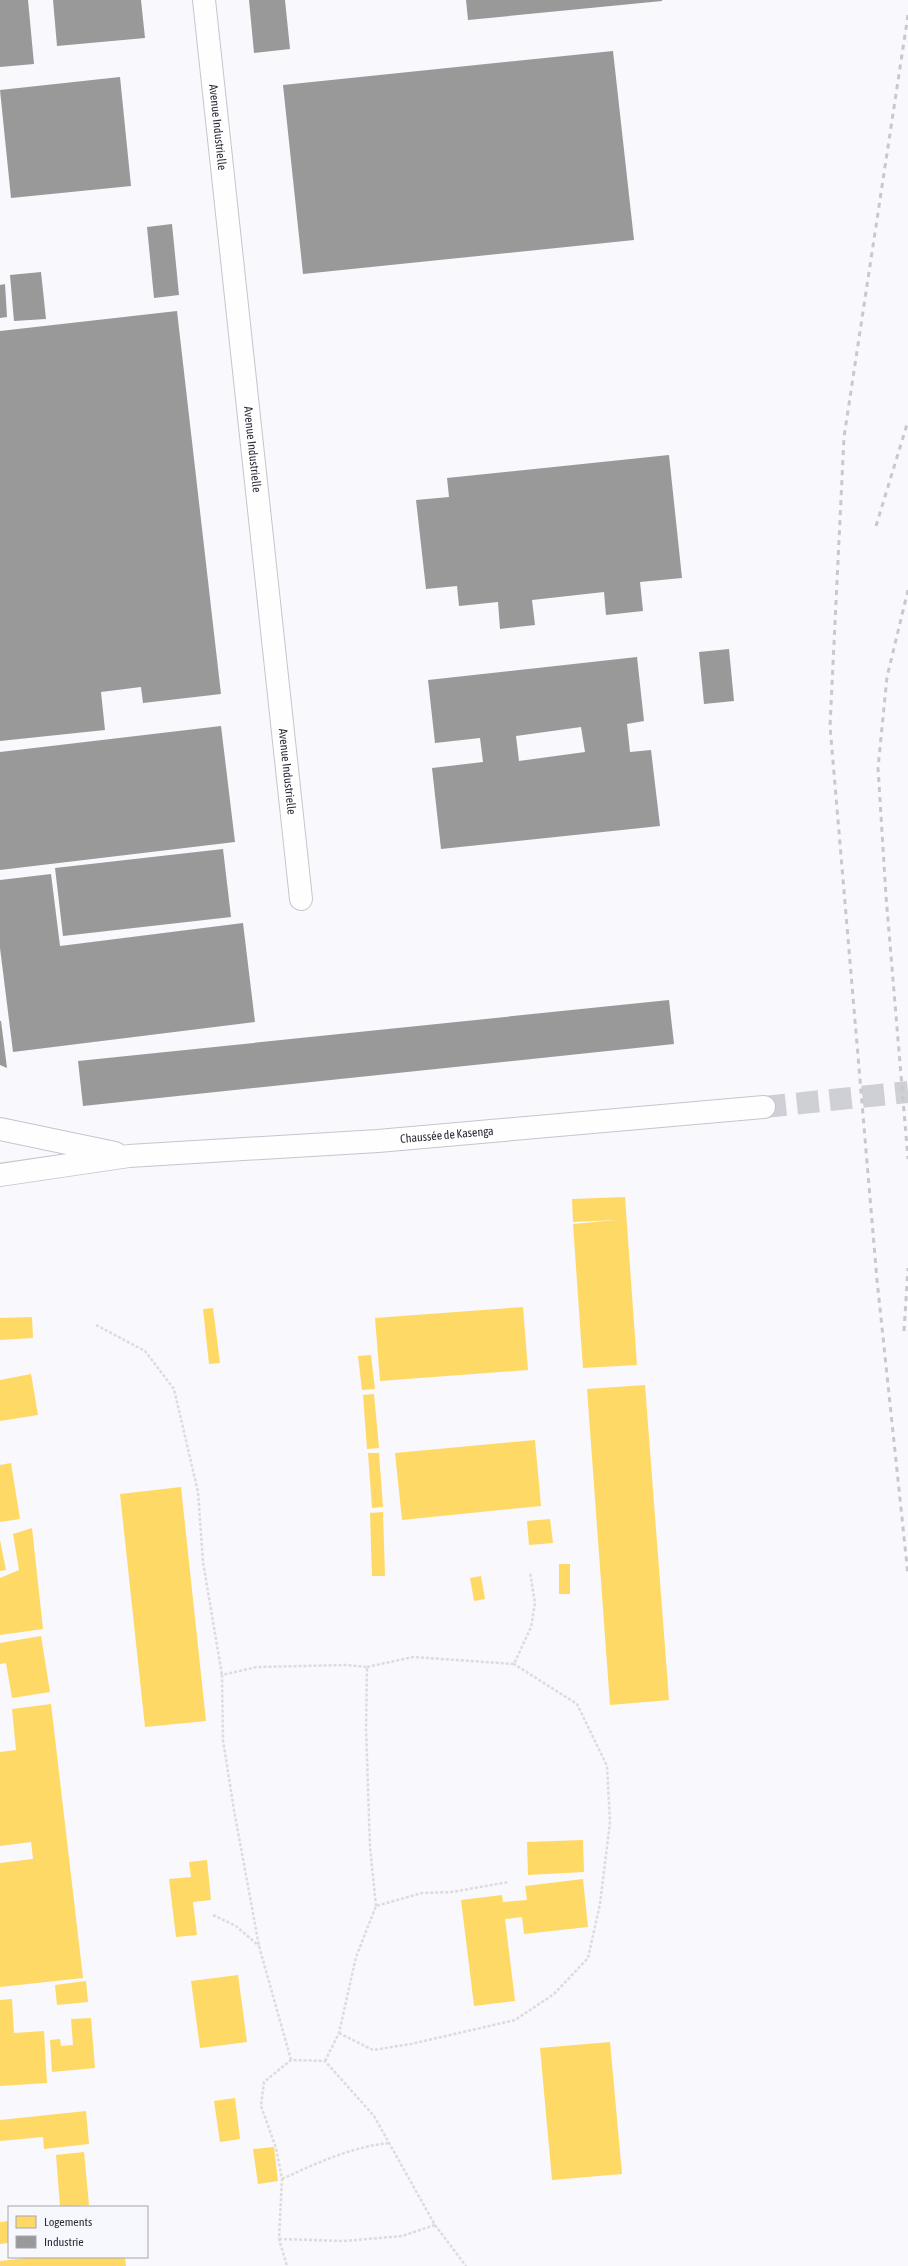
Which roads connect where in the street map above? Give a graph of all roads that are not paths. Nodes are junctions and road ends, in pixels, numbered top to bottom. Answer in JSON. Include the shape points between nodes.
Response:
{"nodes":[{"id":1,"x":204,"y":0,"type":"edge"},
{"id":2,"x":301,"y":899,"type":"dead end"},
{"id":3,"x":764,"y":1107,"type":"tunnel mouth"},
{"id":4,"x":0,"y":1129,"type":"edge"},
{"id":5,"x":130,"y":1156,"type":"junction"},
{"id":6,"x":0,"y":1175,"type":"edge"}],
"edges":[{"from":1,"to":2,"type":"main road","name":"Avenue Industrielle"},
{"from":3,"to":5,"type":"main road","name":"Chaussée de Kasenga","via":[[378,1141]]},
{"from":4,"to":5,"type":"main road"},
{"from":5,"to":6,"type":"main road"}]}
